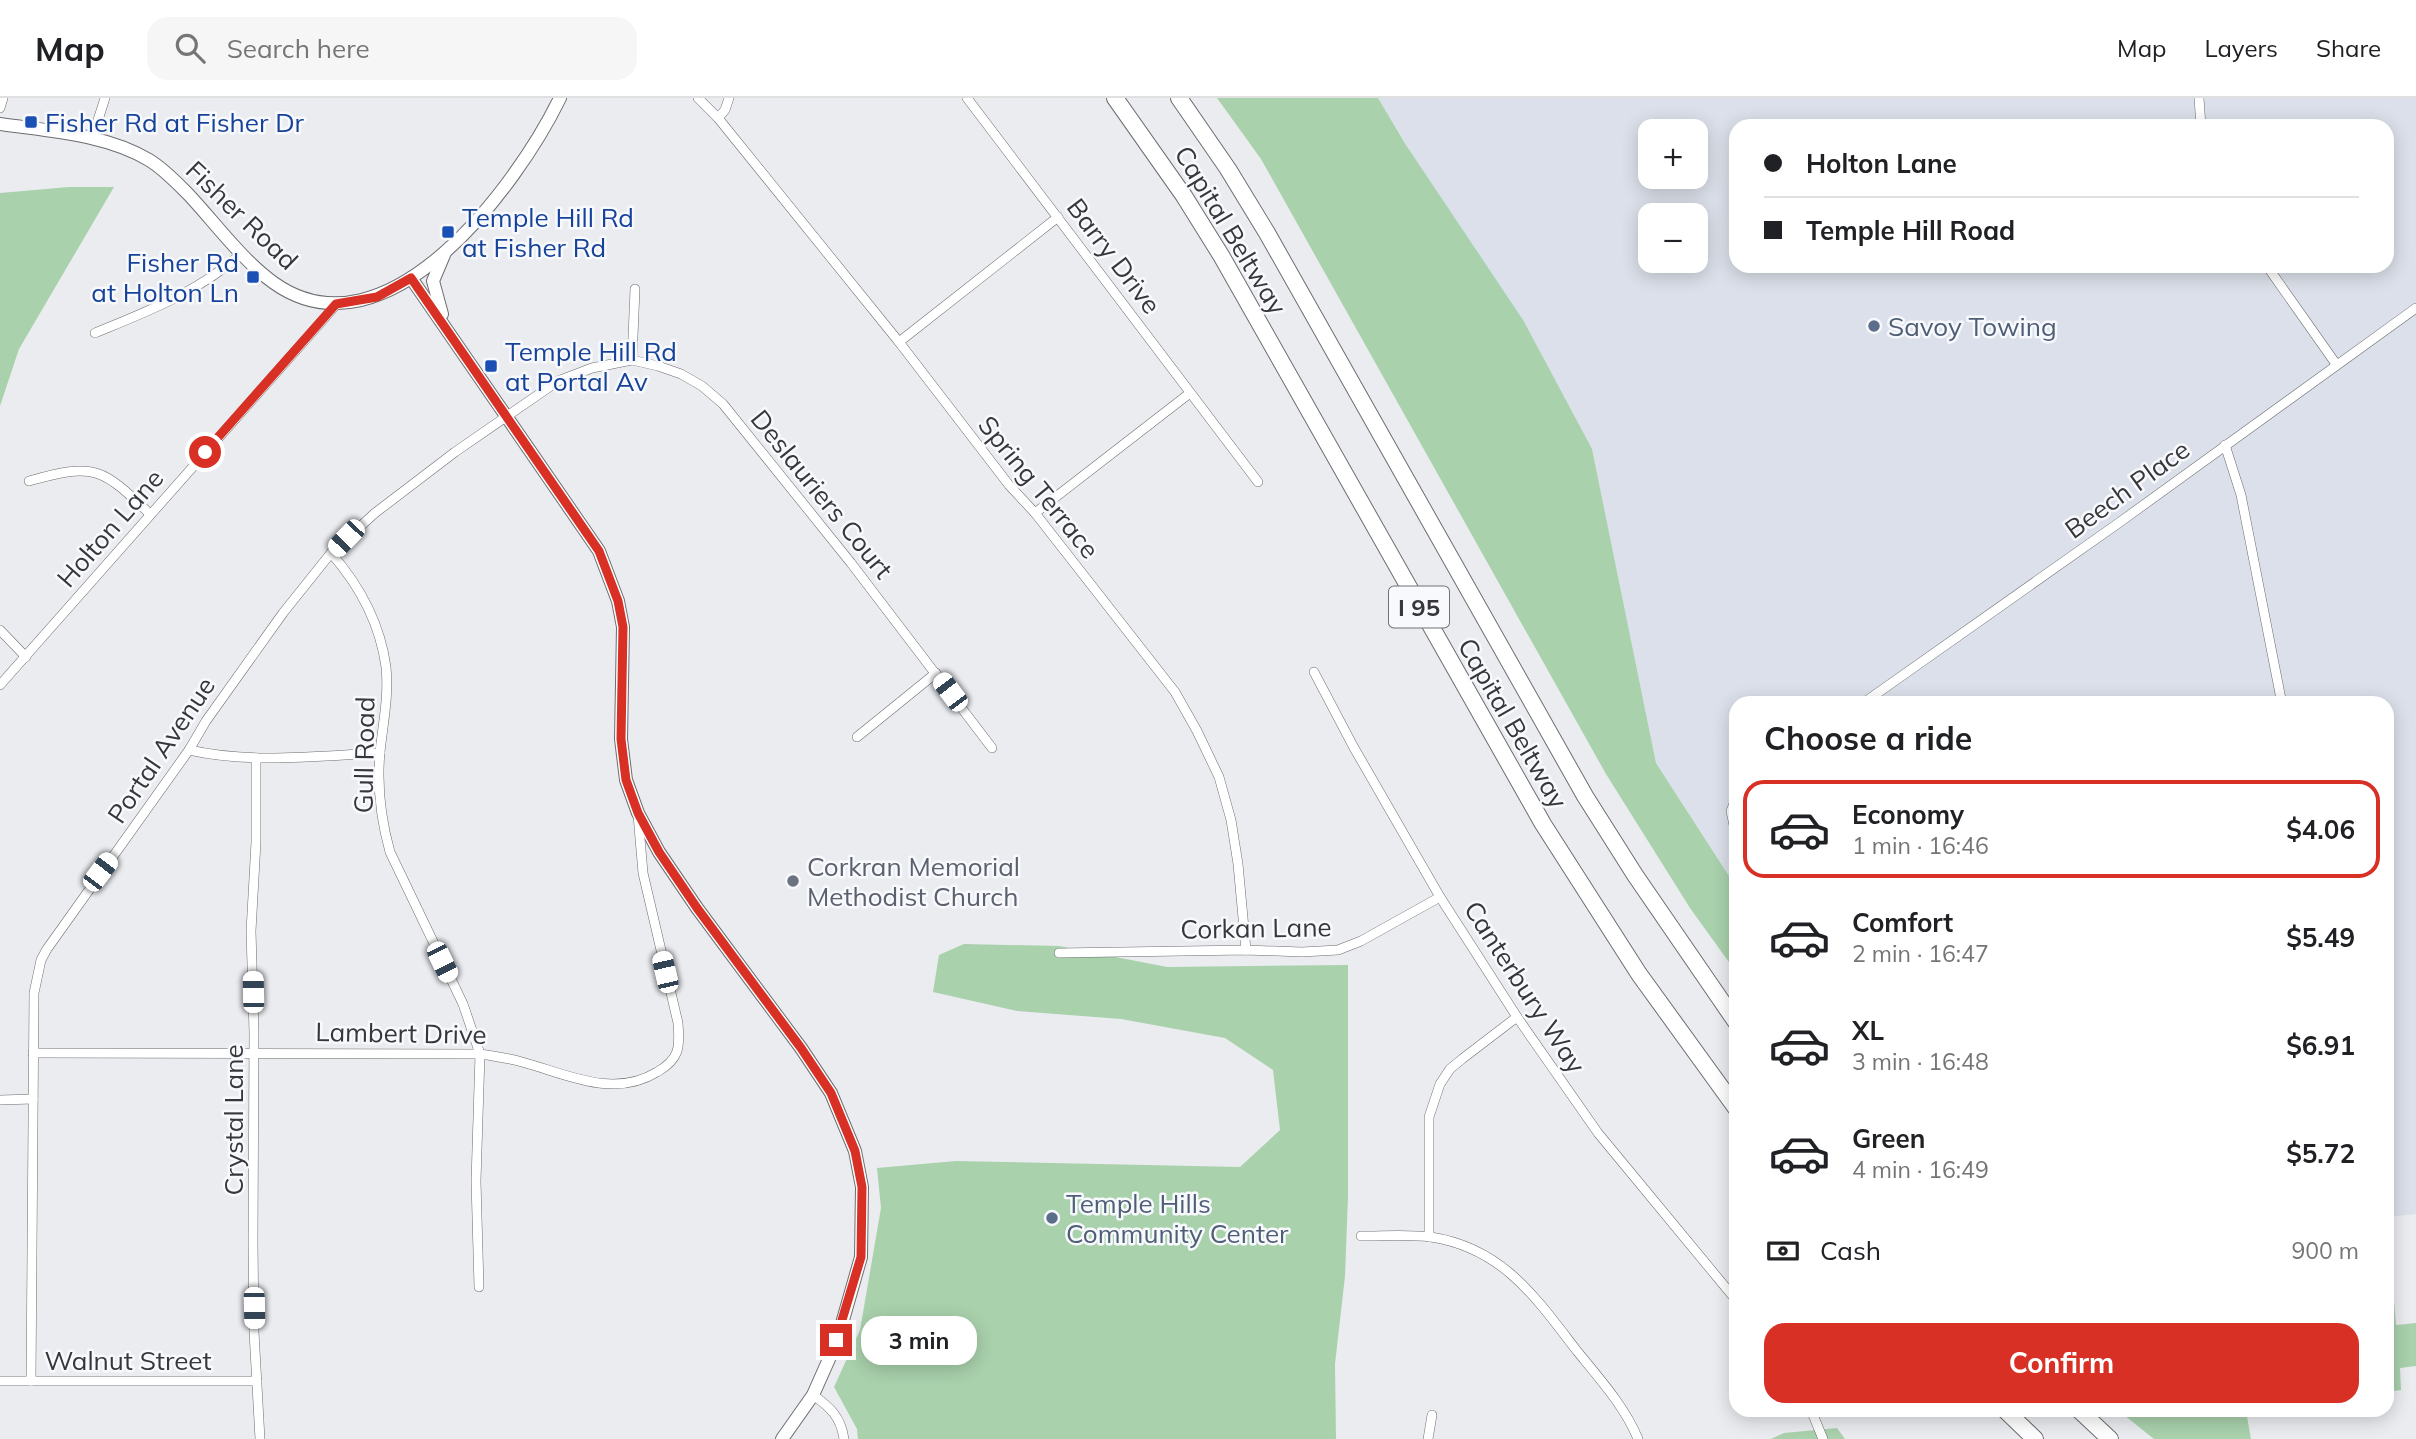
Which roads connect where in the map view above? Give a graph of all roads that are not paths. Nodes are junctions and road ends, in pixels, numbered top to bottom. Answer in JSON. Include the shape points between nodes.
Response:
{"nodes":[{"id":1,"x":3,"y":98,"type":"edge"},
{"id":2,"x":105,"y":98,"type":"edge"},
{"id":3,"x":561,"y":98,"type":"edge"},
{"id":4,"x":698,"y":98,"type":"edge"},
{"id":5,"x":729,"y":98,"type":"edge"},
{"id":6,"x":967,"y":98,"type":"edge"},
{"id":7,"x":1115,"y":98,"type":"edge"},
{"id":8,"x":1179,"y":98,"type":"edge"},
{"id":9,"x":2199,"y":98,"type":"edge"},
{"id":10,"x":0,"y":108,"type":"edge"},
{"id":11,"x":718,"y":118,"type":"junction"},
{"id":12,"x":2200,"y":119,"type":"edge"},
{"id":13,"x":0,"y":124,"type":"edge"},
{"id":14,"x":92,"y":139,"type":"junction"},
{"id":15,"x":1059,"y":217,"type":"junction"},
{"id":16,"x":448,"y":248,"type":"junction"},
{"id":17,"x":242,"y":253,"type":"junction"},
{"id":18,"x":2272,"y":273,"type":"edge"},
{"id":19,"x":411,"y":278,"type":"junction"},
{"id":20,"x":635,"y":289,"type":"dead end"},
{"id":21,"x":336,"y":304,"type":"junction"},
{"id":22,"x":2416,"y":308,"type":"edge"},
{"id":23,"x":95,"y":333,"type":"dead end"},
{"id":24,"x":453,"y":337,"type":"junction"},
{"id":25,"x":899,"y":341,"type":"junction"},
{"id":26,"x":632,"y":360,"type":"junction"},
{"id":27,"x":2336,"y":364,"type":"junction"},
{"id":28,"x":1190,"y":393,"type":"junction"},
{"id":29,"x":506,"y":416,"type":"junction"},
{"id":30,"x":2225,"y":445,"type":"junction"},
{"id":31,"x":29,"y":481,"type":"dead end"},
{"id":32,"x":1258,"y":482,"type":"dead end"},
{"id":33,"x":1035,"y":513,"type":"junction"},
{"id":34,"x":150,"y":514,"type":"junction"},
{"id":35,"x":331,"y":553,"type":"junction"},
{"id":36,"x":0,"y":631,"type":"edge"},
{"id":37,"x":26,"y":657,"type":"junction"},
{"id":38,"x":1314,"y":672,"type":"dead end"},
{"id":39,"x":936,"y":673,"type":"junction"},
{"id":40,"x":0,"y":685,"type":"edge"},
{"id":41,"x":1873,"y":696,"type":"edge"},
{"id":42,"x":2281,"y":696,"type":"edge"},
{"id":43,"x":857,"y":737,"type":"dead end"},
{"id":44,"x":992,"y":748,"type":"dead end"},
{"id":45,"x":189,"y":750,"type":"junction"},
{"id":46,"x":380,"y":753,"type":"junction"},
{"id":47,"x":256,"y":758,"type":"junction"},
{"id":48,"x":638,"y":813,"type":"junction"},
{"id":49,"x":1440,"y":897,"type":"junction"},
{"id":50,"x":1246,"y":950,"type":"junction"},
{"id":51,"x":1059,"y":953,"type":"dead end"},
{"id":52,"x":1729,"y":1012,"type":"edge"},
{"id":53,"x":1517,"y":1017,"type":"junction"},
{"id":54,"x":33,"y":1052,"type":"junction"},
{"id":55,"x":254,"y":1052,"type":"junction"},
{"id":56,"x":480,"y":1054,"type":"junction"},
{"id":57,"x":1729,"y":1098,"type":"edge"},
{"id":58,"x":33,"y":1099,"type":"junction"},
{"id":59,"x":0,"y":1100,"type":"edge"},
{"id":60,"x":1362,"y":1236,"type":"dead end"},
{"id":61,"x":1429,"y":1237,"type":"junction"},
{"id":62,"x":479,"y":1287,"type":"dead end"},
{"id":63,"x":1729,"y":1292,"type":"edge"},
{"id":64,"x":0,"y":1381,"type":"edge"},
{"id":65,"x":32,"y":1381,"type":"junction"},
{"id":66,"x":257,"y":1381,"type":"junction"},
{"id":67,"x":813,"y":1395,"type":"junction"},
{"id":68,"x":1432,"y":1415,"type":"dead end"},
{"id":69,"x":1814,"y":1417,"type":"edge"},
{"id":70,"x":2012,"y":1417,"type":"edge"},
{"id":71,"x":2086,"y":1417,"type":"edge"},
{"id":72,"x":261,"y":1439,"type":"edge"},
{"id":73,"x":782,"y":1439,"type":"edge"},
{"id":74,"x":844,"y":1439,"type":"edge"},
{"id":75,"x":1429,"y":1439,"type":"edge"},
{"id":76,"x":1638,"y":1439,"type":"edge"},
{"id":77,"x":1823,"y":1439,"type":"edge"},
{"id":78,"x":2035,"y":1439,"type":"edge"},
{"id":79,"x":2110,"y":1439,"type":"edge"}],
"edges":[{"from":1,"to":10,"type":"street"},
{"from":2,"to":14,"type":"street"},
{"from":3,"to":16,"type":"main road","via":[[500,193]]},
{"from":4,"to":11,"type":"street","name":"Spring Terrace"},
{"from":5,"to":11,"type":"street"},
{"from":6,"to":15,"type":"street","name":"Barry Drive"},
{"from":7,"to":57,"type":"highway","name":"Capital Beltway","number":"I 95","via":[[1222,257],[1550,836],[1639,974]]},
{"from":8,"to":52,"type":"highway","name":"Capital Beltway","number":"I 95","via":[[1267,233],[1585,796],[1634,876]]},
{"from":9,"to":12,"type":"street"},
{"from":11,"to":25,"type":"street","name":"Spring Terrace"},
{"from":13,"to":14,"type":"main road","name":"Fisher Road"},
{"from":14,"to":17,"type":"main road","name":"Fisher Road","via":[[151,161]]},
{"from":15,"to":25,"type":"street"},
{"from":15,"to":28,"type":"street","name":"Barry Drive"},
{"from":16,"to":19,"type":"main road","name":"Fisher Road"},
{"from":16,"to":24,"type":"main road","via":[[433,281],[438,306]]},
{"from":17,"to":21,"type":"main road","name":"Fisher Road","via":[[284,290],[305,300]]},
{"from":17,"to":23,"type":"street","via":[[220,273],[177,298]]},
{"from":18,"to":27,"type":"street"},
{"from":19,"to":21,"type":"main road","name":"Fisher Road","via":[[377,297]]},
{"from":19,"to":24,"type":"main road"},
{"from":20,"to":26,"type":"street"},
{"from":21,"to":34,"type":"street","name":"Holton Lane"},
{"from":22,"to":27,"type":"street","name":"Beech Place"},
{"from":24,"to":29,"type":"main road"},
{"from":25,"to":33,"type":"street","name":"Spring Terrace"},
{"from":26,"to":29,"type":"street","name":"Portal Avenue","via":[[575,373]]},
{"from":26,"to":39,"type":"street","name":"Deslauriers Court","via":[[681,374],[723,404]]},
{"from":27,"to":30,"type":"street","name":"Beech Place"},
{"from":28,"to":32,"type":"street","name":"Barry Drive"},
{"from":28,"to":33,"type":"street"},
{"from":29,"to":35,"type":"street","name":"Portal Avenue","via":[[375,513]]},
{"from":29,"to":48,"type":"main road","via":[[599,551],[611,580],[623,627],[621,739],[626,780]]},
{"from":30,"to":41,"type":"street","name":"Beech Place"},
{"from":30,"to":42,"type":"street","via":[[2241,495]]},
{"from":31,"to":34,"type":"street","via":[[93,471],[109,477]]},
{"from":33,"to":50,"type":"street","name":"Spring Terrace","via":[[1175,692],[1197,731],[1219,777],[1231,820]]},
{"from":34,"to":37,"type":"street","name":"Holton Lane"},
{"from":35,"to":45,"type":"street","name":"Portal Avenue","via":[[236,677]]},
{"from":35,"to":46,"type":"street","name":"Gull Road","via":[[369,606],[383,654],[387,691]]},
{"from":36,"to":37,"type":"street"},
{"from":37,"to":40,"type":"street","name":"Holton Lane"},
{"from":38,"to":49,"type":"street","name":"Canterbury Way"},
{"from":39,"to":43,"type":"street"},
{"from":39,"to":44,"type":"street","name":"Deslauriers Court"},
{"from":45,"to":47,"type":"street"},
{"from":45,"to":54,"type":"street","name":"Portal Avenue","via":[[47,948],[34,993]]},
{"from":46,"to":47,"type":"street"},
{"from":46,"to":56,"type":"street","name":"Gull Road","via":[[380,794],[390,852],[463,1004]]},
{"from":47,"to":55,"type":"street","name":"Crystal Lane","via":[[251,931]]},
{"from":48,"to":56,"type":"street","name":"Lambert Drive","via":[[643,873],[678,1023],[676,1056],[654,1074],[621,1085],[574,1079]]},
{"from":48,"to":67,"type":"main road","via":[[697,908],[831,1093],[855,1151],[862,1187],[861,1257],[836,1340]]},
{"from":49,"to":50,"type":"street","name":"Corkan Lane","via":[[1338,950]]},
{"from":49,"to":53,"type":"street","name":"Canterbury Way"},
{"from":50,"to":51,"type":"street","name":"Corkan Lane"},
{"from":53,"to":61,"type":"street","via":[[1450,1069],[1440,1084],[1429,1117]]},
{"from":53,"to":63,"type":"street","name":"Canterbury Way","via":[[1598,1133]]},
{"from":54,"to":55,"type":"street","name":"Lambert Drive"},
{"from":54,"to":58,"type":"street","name":"Portal Avenue"},
{"from":55,"to":56,"type":"street","name":"Lambert Drive"},
{"from":55,"to":66,"type":"street","name":"Crystal Lane"},
{"from":56,"to":62,"type":"street","name":"Gull Road"},
{"from":58,"to":59,"type":"street"},
{"from":58,"to":65,"type":"street","name":"Portal Avenue"},
{"from":60,"to":61,"type":"street"},
{"from":61,"to":76,"type":"street","via":[[1481,1253],[1535,1296],[1611,1395]]},
{"from":64,"to":65,"type":"street","name":"Walnut Street"},
{"from":65,"to":66,"type":"street","name":"Walnut Street"},
{"from":66,"to":72,"type":"street","name":"Crystal Lane"},
{"from":67,"to":73,"type":"main road"},
{"from":67,"to":74,"type":"street","via":[[838,1417]]},
{"from":68,"to":75,"type":"street"},
{"from":69,"to":77,"type":"street"},
{"from":70,"to":78,"type":"highway"},
{"from":71,"to":79,"type":"highway"}]}
